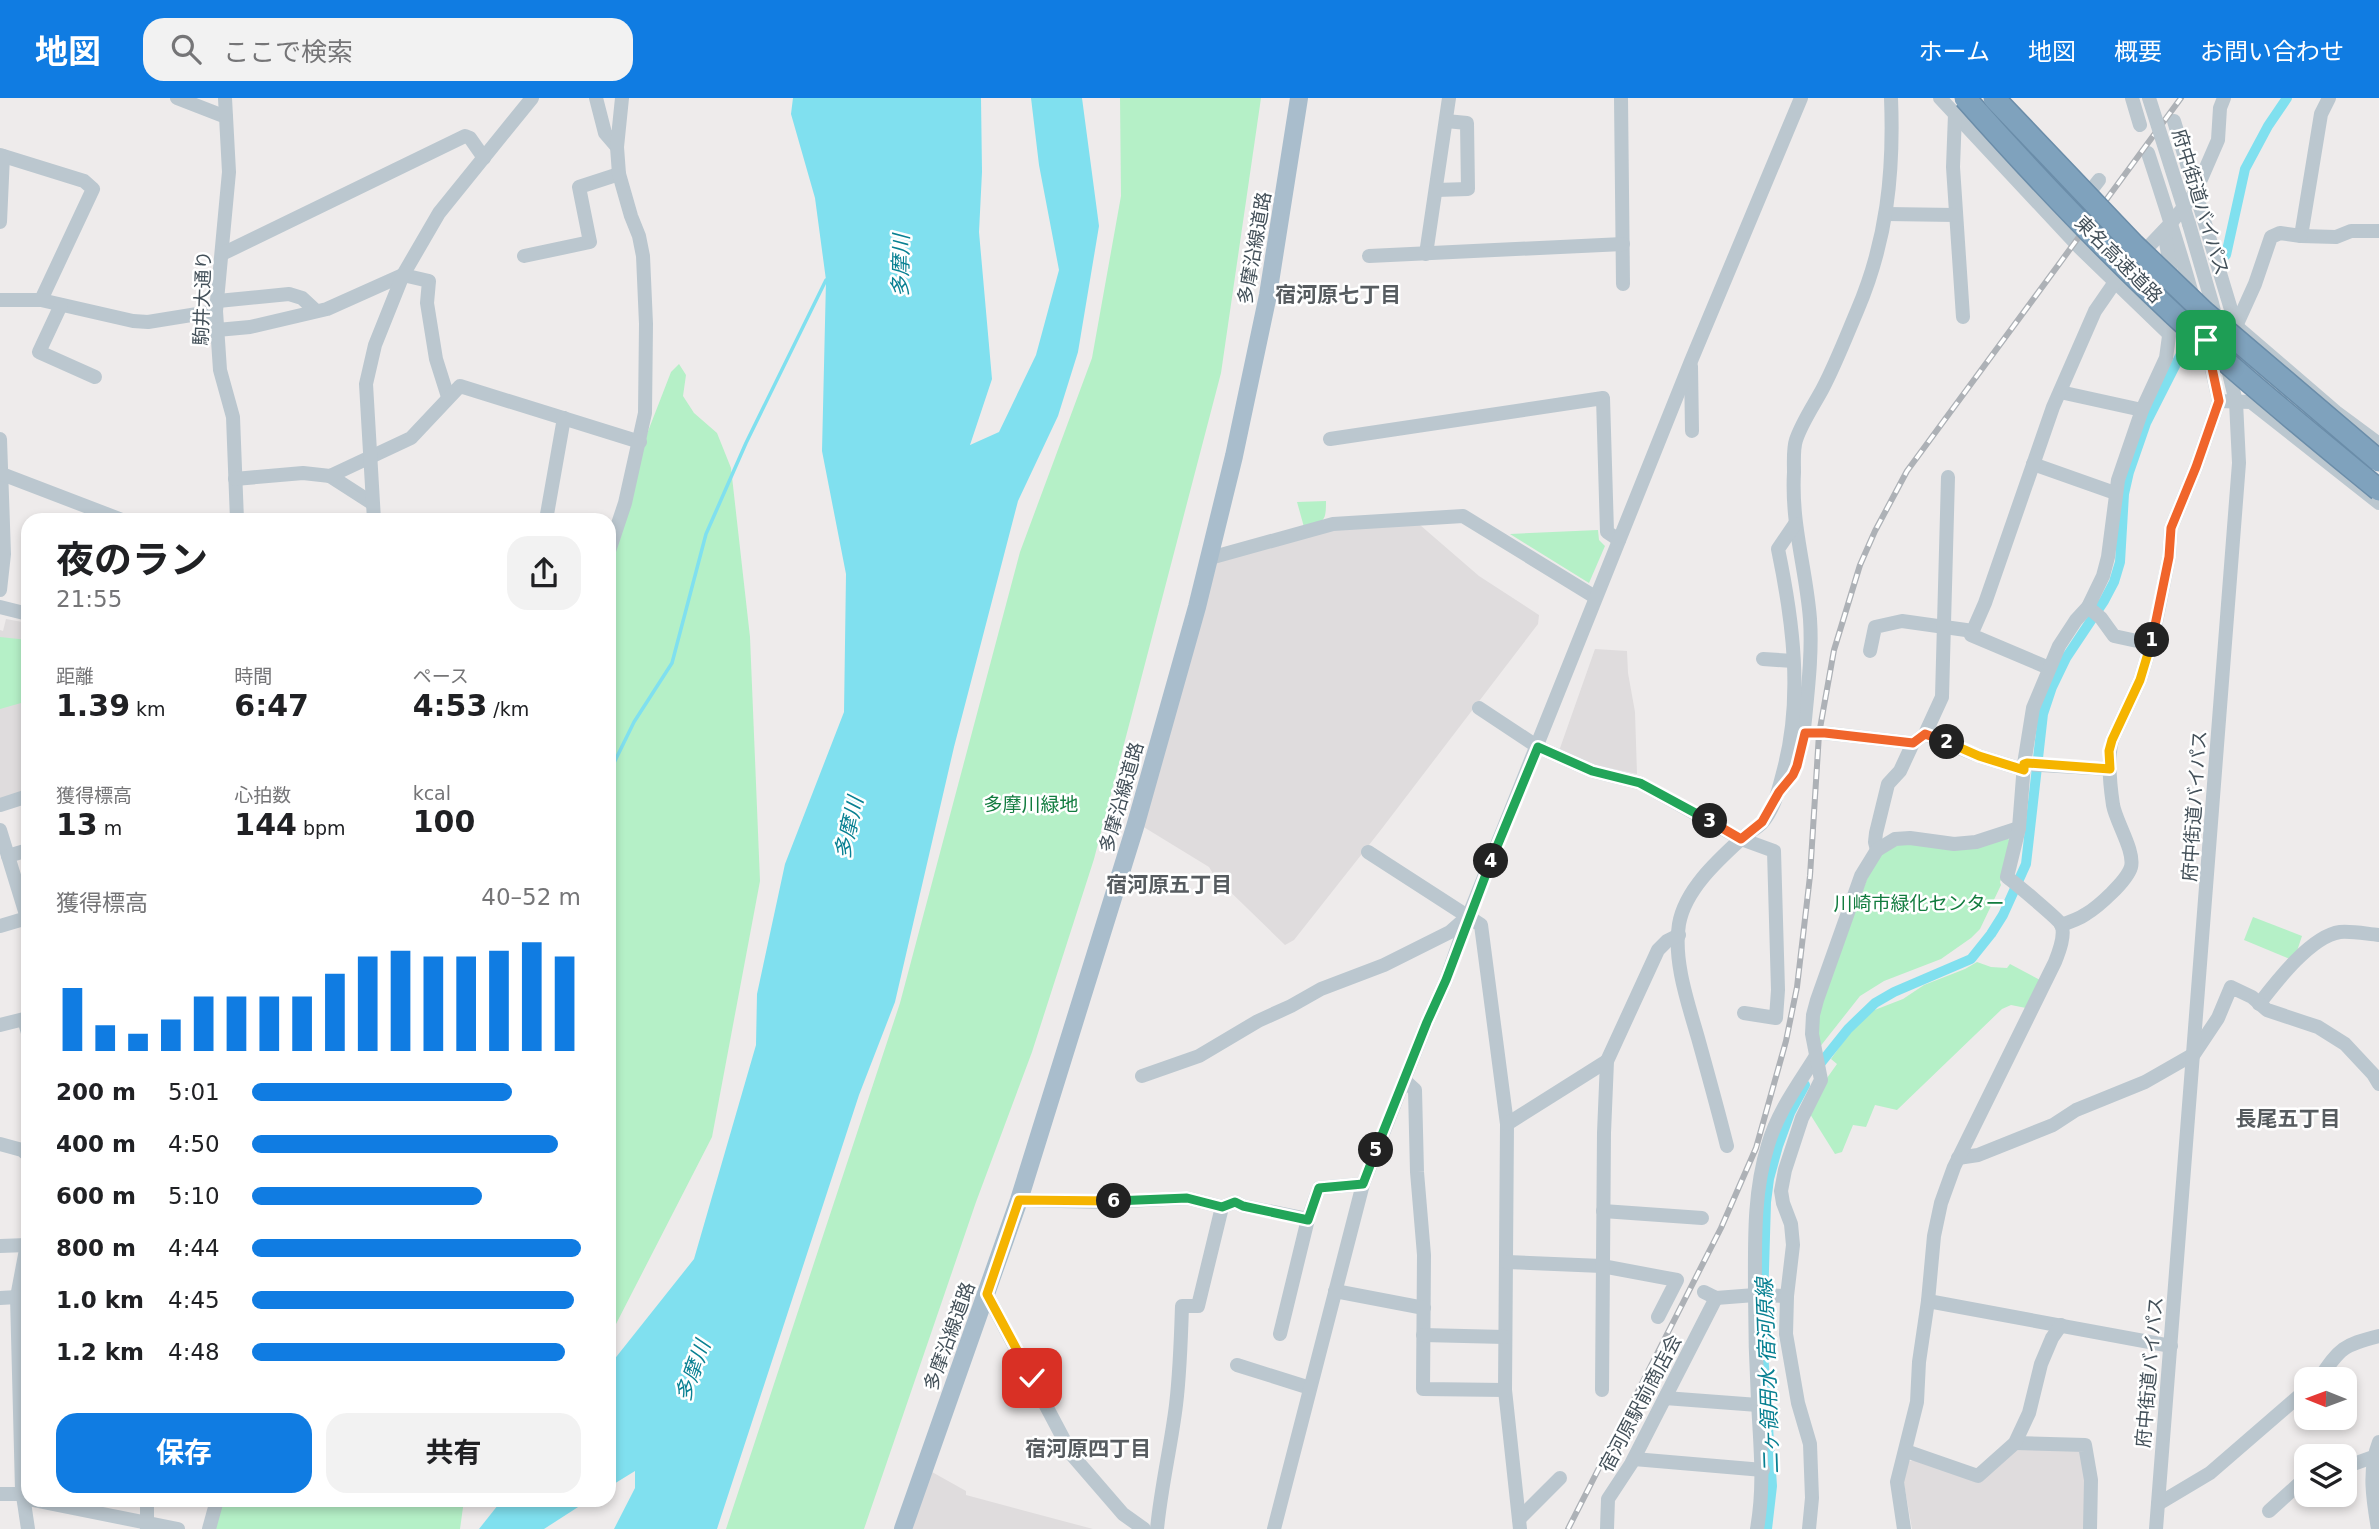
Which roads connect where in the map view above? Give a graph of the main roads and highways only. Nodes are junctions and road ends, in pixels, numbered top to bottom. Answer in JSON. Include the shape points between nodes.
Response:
{"nodes":[{"id":1,"x":1299,"y":98,"type":"edge"},
{"id":2,"x":1994,"y":98,"type":"edge"},
{"id":3,"x":1960,"y":106,"type":"edge"},
{"id":4,"x":2379,"y":447,"type":"edge"},
{"id":5,"x":2379,"y":490,"type":"edge"},
{"id":6,"x":903,"y":1529,"type":"edge"}],
"edges":[{"from":1,"to":6,"type":"main road","name":"多摩沿線道路","via":[[1268,295],[1210,558],[1135,827],[1019,1200]]},
{"from":2,"to":4,"type":"highway","name":"東名高速道路","bridge":true,"via":[[2204,312]]},
{"from":3,"to":5,"type":"highway","name":"東名高速道路","bridge":true,"via":[[2195,334]]}]}
